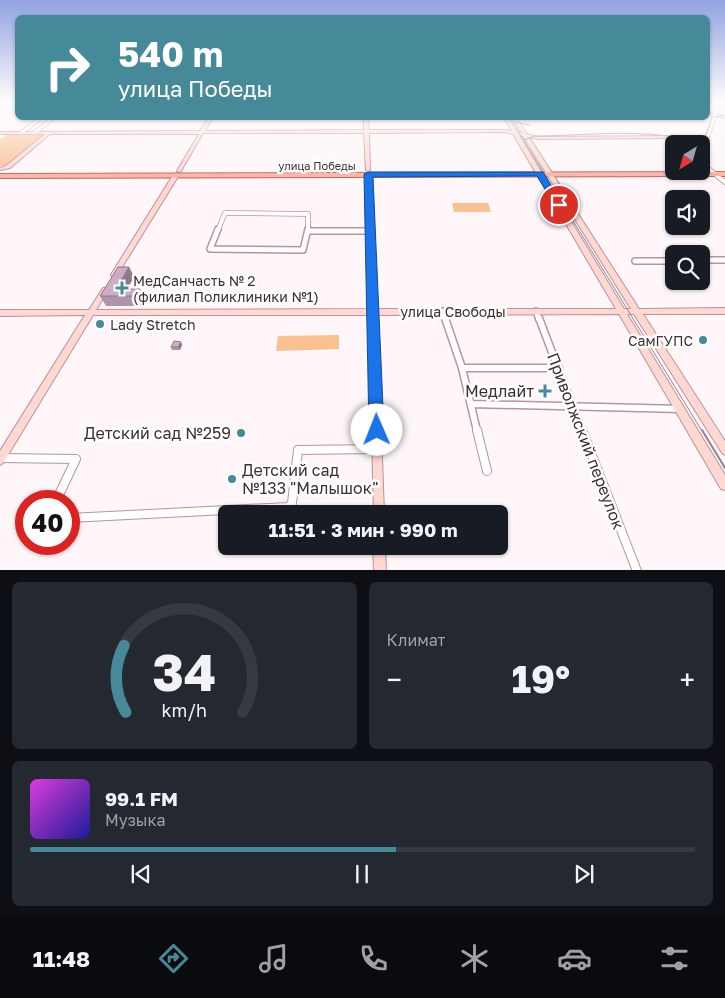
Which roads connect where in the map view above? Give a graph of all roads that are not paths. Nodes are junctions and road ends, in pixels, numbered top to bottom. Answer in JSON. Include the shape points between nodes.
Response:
{"nodes":[{"id":1,"x":28,"y":128,"type":"edge"},
{"id":2,"x":41,"y":128,"type":"edge"},
{"id":3,"x":203,"y":128,"type":"edge"},
{"id":4,"x":366,"y":128,"type":"edge"},
{"id":5,"x":512,"y":128,"type":"edge"},
{"id":6,"x":520,"y":128,"type":"edge"},
{"id":7,"x":366,"y":131,"type":"junction"},
{"id":8,"x":200,"y":132,"type":"junction"},
{"id":9,"x":515,"y":132,"type":"junction"},
{"id":10,"x":0,"y":133,"type":"edge"},
{"id":11,"x":6,"y":133,"type":"junction"},
{"id":12,"x":21,"y":133,"type":"junction"},
{"id":13,"x":34,"y":133,"type":"junction"},
{"id":14,"x":49,"y":133,"type":"junction"},
{"id":15,"x":526,"y":136,"type":"junction"},
{"id":16,"x":0,"y":138,"type":"edge"},
{"id":17,"x":665,"y":138,"type":"edge"},
{"id":18,"x":0,"y":170,"type":"edge"},
{"id":19,"x":665,"y":170,"type":"edge"},
{"id":20,"x":725,"y":170,"type":"edge"},
{"id":21,"x":368,"y":172,"type":"junction"},
{"id":22,"x":543,"y":172,"type":"junction"},
{"id":23,"x":571,"y":172,"type":"junction"},
{"id":24,"x":712,"y":172,"type":"junction"},
{"id":25,"x":57,"y":173,"type":"junction"},
{"id":26,"x":178,"y":173,"type":"junction"},
{"id":27,"x":725,"y":174,"type":"edge"},
{"id":28,"x":0,"y":176,"type":"edge"},
{"id":29,"x":725,"y":182,"type":"edge"},
{"id":30,"x":308,"y":231,"type":"junction"},
{"id":31,"x":371,"y":231,"type":"junction"},
{"id":32,"x":710,"y":260,"type":"edge"},
{"id":33,"x":725,"y":260,"type":"edge"},
{"id":34,"x":635,"y":261,"type":"dead end"},
{"id":35,"x":665,"y":261,"type":"edge"},
{"id":36,"x":621,"y":310,"type":"junction"},
{"id":37,"x":636,"y":310,"type":"junction"},
{"id":38,"x":374,"y":311,"type":"junction"},
{"id":39,"x":443,"y":311,"type":"junction"},
{"id":40,"x":536,"y":311,"type":"junction"},
{"id":41,"x":725,"y":311,"type":"edge"},
{"id":42,"x":92,"y":312,"type":"junction"},
{"id":43,"x":0,"y":313,"type":"edge"},
{"id":44,"x":462,"y":368,"type":"junction"},
{"id":45,"x":559,"y":368,"type":"junction"},
{"id":46,"x":472,"y":404,"type":"junction"},
{"id":47,"x":575,"y":406,"type":"junction"},
{"id":48,"x":682,"y":409,"type":"junction"},
{"id":49,"x":377,"y":449,"type":"junction"},
{"id":50,"x":725,"y":450,"type":"edge"},
{"id":51,"x":1,"y":459,"type":"edge"},
{"id":52,"x":487,"y":470,"type":"dead end"},
{"id":53,"x":725,"y":484,"type":"edge"},
{"id":54,"x":61,"y":490,"type":"edge"},
{"id":55,"x":379,"y":505,"type":"edge"},
{"id":56,"x":80,"y":517,"type":"edge"},
{"id":57,"x":379,"y":555,"type":"edge"},
{"id":58,"x":380,"y":570,"type":"edge"},
{"id":59,"x":636,"y":570,"type":"edge"}],
"edges":[{"from":1,"to":12,"type":"street"},
{"from":2,"to":13,"type":"street"},
{"from":3,"to":8,"type":"street"},
{"from":4,"to":7,"type":"street"},
{"from":5,"to":9,"type":"street"},
{"from":6,"to":15,"type":"street"},
{"from":7,"to":8,"type":"street"},
{"from":7,"to":9,"type":"street"},
{"from":7,"to":21,"type":"street"},
{"from":8,"to":14,"type":"street"},
{"from":8,"to":26,"type":"street"},
{"from":9,"to":15,"type":"street"},
{"from":9,"to":22,"type":"street"},
{"from":10,"to":11,"type":"street"},
{"from":11,"to":12,"type":"street"},
{"from":11,"to":16,"type":"street"},
{"from":12,"to":13,"type":"street"},
{"from":13,"to":14,"type":"street"},
{"from":14,"to":18,"type":"street"},
{"from":15,"to":17,"type":"street"},
{"from":15,"to":22,"type":"street"},
{"from":18,"to":25,"type":"main road","name":"улица Победы"},
{"from":19,"to":23,"type":"main road","name":"улица Победы"},
{"from":20,"to":24,"type":"main road","name":"улица Победы"},
{"from":21,"to":22,"type":"main road","name":"улица Победы"},
{"from":21,"to":26,"type":"main road","name":"улица Победы"},
{"from":21,"to":31,"type":"street"},
{"from":22,"to":23,"type":"main road","name":"улица Победы"},
{"from":22,"to":36,"type":"street"},
{"from":22,"to":37,"type":"street"},
{"from":23,"to":24,"type":"main road","name":"улица Победы"},
{"from":24,"to":27,"type":"main road","name":"улица Победы"},
{"from":24,"to":29,"type":"street"},
{"from":25,"to":26,"type":"main road","name":"улица Победы"},
{"from":25,"to":28,"type":"main road","name":"улица Победы"},
{"from":26,"to":42,"type":"street"},
{"from":30,"to":30,"type":"street","via":[[303,250],[210,249],[226,214],[308,214]]},
{"from":30,"to":31,"type":"street"},
{"from":31,"to":38,"type":"street"},
{"from":32,"to":33,"type":"street"},
{"from":34,"to":35,"type":"street"},
{"from":36,"to":37,"type":"street","name":"улица Свободы"},
{"from":36,"to":40,"type":"street","name":"улица Свободы"},
{"from":36,"to":48,"type":"street"},
{"from":37,"to":41,"type":"street","name":"улица Свободы"},
{"from":37,"to":50,"type":"street"},
{"from":38,"to":39,"type":"street","name":"улица Свободы"},
{"from":38,"to":42,"type":"street","name":"улица Свободы"},
{"from":38,"to":49,"type":"street"},
{"from":39,"to":40,"type":"street","name":"улица Свободы"},
{"from":39,"to":44,"type":"street"},
{"from":40,"to":45,"type":"street","name":"Приволжский переулок"},
{"from":42,"to":43,"type":"street","name":"улица Свободы"},
{"from":42,"to":51,"type":"street"},
{"from":44,"to":45,"type":"street"},
{"from":44,"to":46,"type":"street"},
{"from":45,"to":47,"type":"street","name":"Приволжский переулок"},
{"from":46,"to":47,"type":"street"},
{"from":46,"to":52,"type":"street"},
{"from":47,"to":48,"type":"street"},
{"from":47,"to":59,"type":"street","name":"Приволжский переулок","via":[[611,511]]},
{"from":48,"to":53,"type":"street"},
{"from":49,"to":55,"type":"street"},
{"from":49,"to":56,"type":"street","via":[[298,450],[292,503],[288,507]]},
{"from":51,"to":54,"type":"street","via":[[76,459]]},
{"from":57,"to":58,"type":"street"}]}
